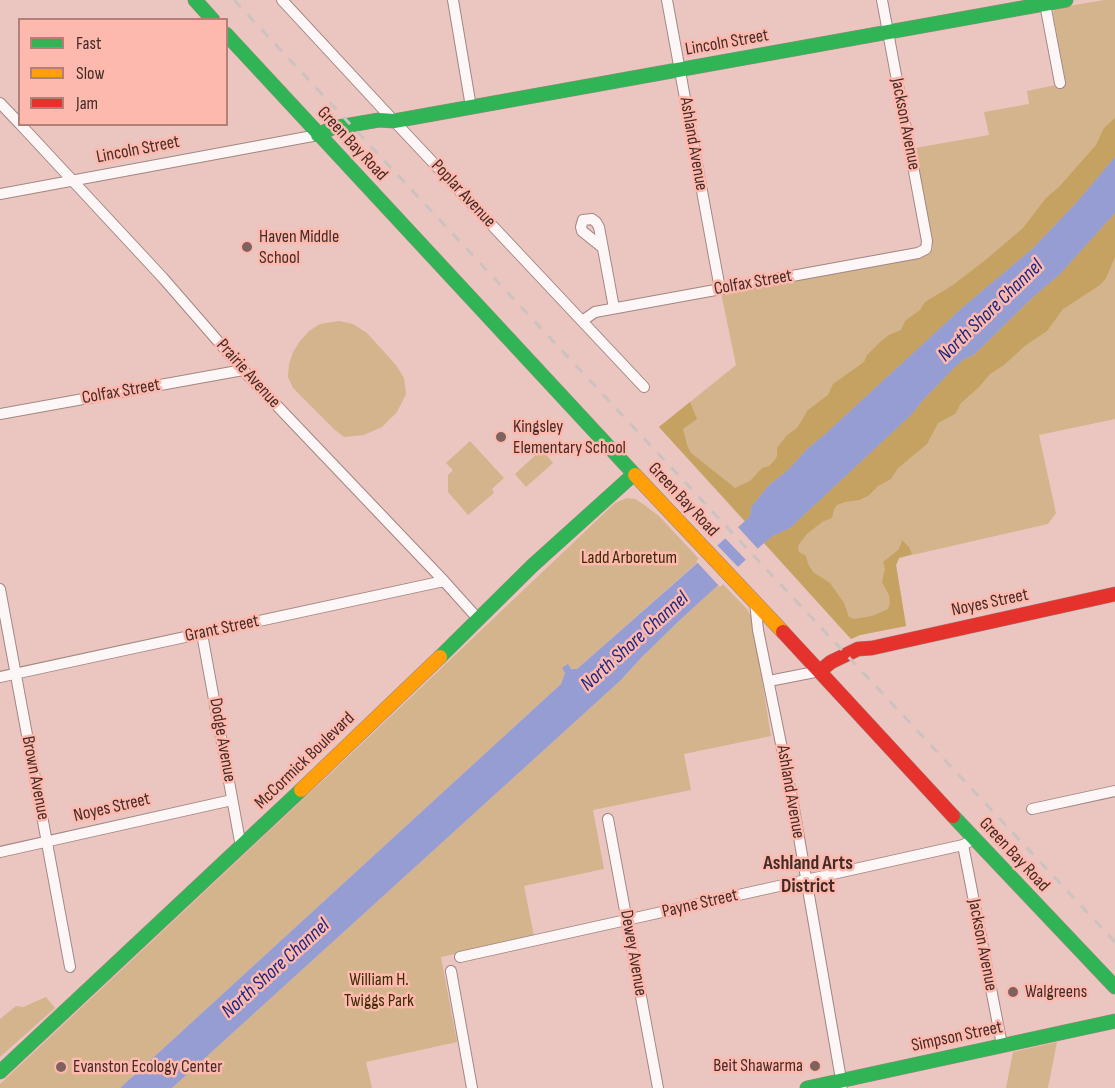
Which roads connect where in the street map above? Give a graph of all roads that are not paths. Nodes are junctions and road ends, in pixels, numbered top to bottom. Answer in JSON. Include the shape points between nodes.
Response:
{"nodes":[{"id":1,"x":195,"y":0,"type":"edge"},
{"id":2,"x":282,"y":0,"type":"edge"},
{"id":3,"x":453,"y":0,"type":"edge"},
{"id":4,"x":667,"y":0,"type":"edge"},
{"id":5,"x":882,"y":0,"type":"edge"},
{"id":6,"x":1066,"y":0,"type":"edge"},
{"id":7,"x":1045,"y":4,"type":"junction"},
{"id":8,"x":211,"y":18,"type":"edge"},
{"id":9,"x":888,"y":32,"type":"junction"},
{"id":10,"x":228,"y":36,"type":"edge"},
{"id":11,"x":680,"y":70,"type":"junction"},
{"id":12,"x":1060,"y":83,"type":"dead end"},
{"id":13,"x":0,"y":103,"type":"edge"},
{"id":14,"x":471,"y":107,"type":"junction"},
{"id":15,"x":394,"y":121,"type":"junction"},
{"id":16,"x":18,"y":122,"type":"edge"},
{"id":17,"x":22,"y":126,"type":"edge"},
{"id":18,"x":318,"y":135,"type":"junction"},
{"id":19,"x":72,"y":181,"type":"junction"},
{"id":20,"x":0,"y":194,"type":"edge"},
{"id":21,"x":602,"y":247,"type":"dead end"},
{"id":22,"x":926,"y":249,"type":"joint"},
{"id":23,"x":720,"y":289,"type":"junction"},
{"id":24,"x":614,"y":308,"type":"junction"},
{"id":25,"x":582,"y":321,"type":"junction"},
{"id":26,"x":243,"y":370,"type":"junction"},
{"id":27,"x":644,"y":387,"type":"dead end"},
{"id":28,"x":0,"y":414,"type":"edge"},
{"id":29,"x":634,"y":474,"type":"junction"},
{"id":30,"x":444,"y":581,"type":"junction"},
{"id":31,"x":0,"y":589,"type":"edge"},
{"id":32,"x":1115,"y":594,"type":"edge"},
{"id":33,"x":755,"y":602,"type":"junction"},
{"id":34,"x":479,"y":620,"type":"junction"},
{"id":35,"x":202,"y":634,"type":"junction"},
{"id":36,"x":820,"y":671,"type":"junction"},
{"id":37,"x":16,"y":673,"type":"junction"},
{"id":38,"x":0,"y":676,"type":"edge"},
{"id":39,"x":769,"y":681,"type":"junction"},
{"id":40,"x":1115,"y":791,"type":"edge"},
{"id":41,"x":232,"y":800,"type":"junction"},
{"id":42,"x":1032,"y":809,"type":"dead end"},
{"id":43,"x":608,"y":819,"type":"dead end"},
{"id":44,"x":47,"y":841,"type":"junction"},
{"id":45,"x":968,"y":842,"type":"junction"},
{"id":46,"x":241,"y":847,"type":"junction"},
{"id":47,"x":0,"y":852,"type":"edge"},
{"id":48,"x":806,"y":880,"type":"junction"},
{"id":49,"x":628,"y":920,"type":"junction"},
{"id":50,"x":460,"y":957,"type":"dead end"},
{"id":51,"x":70,"y":967,"type":"dead end"},
{"id":52,"x":451,"y":971,"type":"dead end"},
{"id":53,"x":1115,"y":987,"type":"edge"},
{"id":54,"x":1115,"y":1021,"type":"edge"},
{"id":55,"x":1002,"y":1046,"type":"junction"},
{"id":56,"x":0,"y":1072,"type":"edge"},
{"id":57,"x":842,"y":1084,"type":"edge"},
{"id":58,"x":472,"y":1088,"type":"edge"},
{"id":59,"x":658,"y":1088,"type":"edge"},
{"id":60,"x":807,"y":1088,"type":"edge"}],
"edges":[{"from":1,"to":8,"type":"main road"},
{"from":2,"to":15,"type":"street","name":"Poplar Avenue"},
{"from":3,"to":14,"type":"street"},
{"from":4,"to":11,"type":"street","name":"Ashland Avenue"},
{"from":5,"to":9,"type":"street","name":"Jackson Avenue"},
{"from":6,"to":7,"type":"main road","name":"Lincoln Street"},
{"from":7,"to":9,"type":"main road","name":"Lincoln Street"},
{"from":7,"to":12,"type":"street"},
{"from":9,"to":11,"type":"main road","name":"Lincoln Street"},
{"from":9,"to":22,"type":"street","name":"Jackson Avenue"},
{"from":10,"to":18,"type":"main road","name":"Green Bay Road"},
{"from":11,"to":14,"type":"main road","name":"Lincoln Street"},
{"from":11,"to":23,"type":"street","name":"Ashland Avenue"},
{"from":13,"to":16,"type":"street","name":"Prairie Avenue"},
{"from":14,"to":15,"type":"main road","name":"Lincoln Street"},
{"from":15,"to":18,"type":"main road","name":"Lincoln Street","via":[[332,128]]},
{"from":15,"to":25,"type":"street","name":"Poplar Avenue"},
{"from":17,"to":19,"type":"street","name":"Prairie Avenue"},
{"from":18,"to":19,"type":"street","name":"Lincoln Street"},
{"from":18,"to":29,"type":"main road","name":"Green Bay Road"},
{"from":19,"to":20,"type":"street","name":"Lincoln Street"},
{"from":19,"to":26,"type":"street","name":"Prairie Avenue"},
{"from":21,"to":24,"type":"street"},
{"from":22,"to":23,"type":"street","name":"Colfax Street"},
{"from":23,"to":24,"type":"street","name":"Colfax Street"},
{"from":24,"to":25,"type":"street","name":"Colfax Street","via":[[595,312]]},
{"from":25,"to":27,"type":"street","name":"Poplar Avenue"},
{"from":26,"to":28,"type":"street","name":"Colfax Street"},
{"from":26,"to":30,"type":"street","name":"Prairie Avenue"},
{"from":29,"to":33,"type":"main road","name":"Green Bay Road"},
{"from":29,"to":34,"type":"main road","name":"McCormick Boulevard"},
{"from":30,"to":34,"type":"street","name":"Prairie Avenue"},
{"from":30,"to":35,"type":"street","name":"Grant Street"},
{"from":31,"to":37,"type":"street","name":"Brown Avenue"},
{"from":32,"to":36,"type":"main road","name":"Noyes Street","via":[[872,648],[835,669]]},
{"from":33,"to":36,"type":"main road","name":"Green Bay Road"},
{"from":33,"to":39,"type":"street","name":"Ashland Avenue"},
{"from":34,"to":46,"type":"main road","name":"McCormick Boulevard"},
{"from":35,"to":37,"type":"street","name":"Grant Street"},
{"from":35,"to":41,"type":"street","name":"Dodge Avenue"},
{"from":36,"to":39,"type":"street","name":"Noyes Street"},
{"from":36,"to":45,"type":"main road","name":"Green Bay Road"},
{"from":37,"to":38,"type":"street","name":"Grant Street"},
{"from":37,"to":44,"type":"street","name":"Brown Avenue"},
{"from":39,"to":48,"type":"street","name":"Ashland Avenue"},
{"from":40,"to":42,"type":"street"},
{"from":41,"to":44,"type":"street","name":"Noyes Street"},
{"from":41,"to":46,"type":"street","name":"Dodge Avenue"},
{"from":43,"to":49,"type":"street","name":"Dewey Avenue"},
{"from":44,"to":47,"type":"street","name":"Noyes Street"},
{"from":44,"to":51,"type":"street","name":"Brown Avenue"},
{"from":45,"to":48,"type":"street","name":"Payne Street"},
{"from":45,"to":53,"type":"main road","name":"Green Bay Road"},
{"from":45,"to":55,"type":"street","name":"Jackson Avenue"},
{"from":46,"to":56,"type":"main road","name":"McCormick Boulevard"},
{"from":48,"to":49,"type":"street","name":"Payne Street"},
{"from":48,"to":57,"type":"street","name":"Ashland Avenue"},
{"from":49,"to":50,"type":"street","name":"Payne Street"},
{"from":49,"to":59,"type":"street","name":"Dewey Avenue"},
{"from":52,"to":58,"type":"street"},
{"from":54,"to":55,"type":"main road","name":"Simpson Street"},
{"from":55,"to":57,"type":"main road","name":"Simpson Street"},
{"from":57,"to":60,"type":"main road","name":"Simpson Street"}]}
